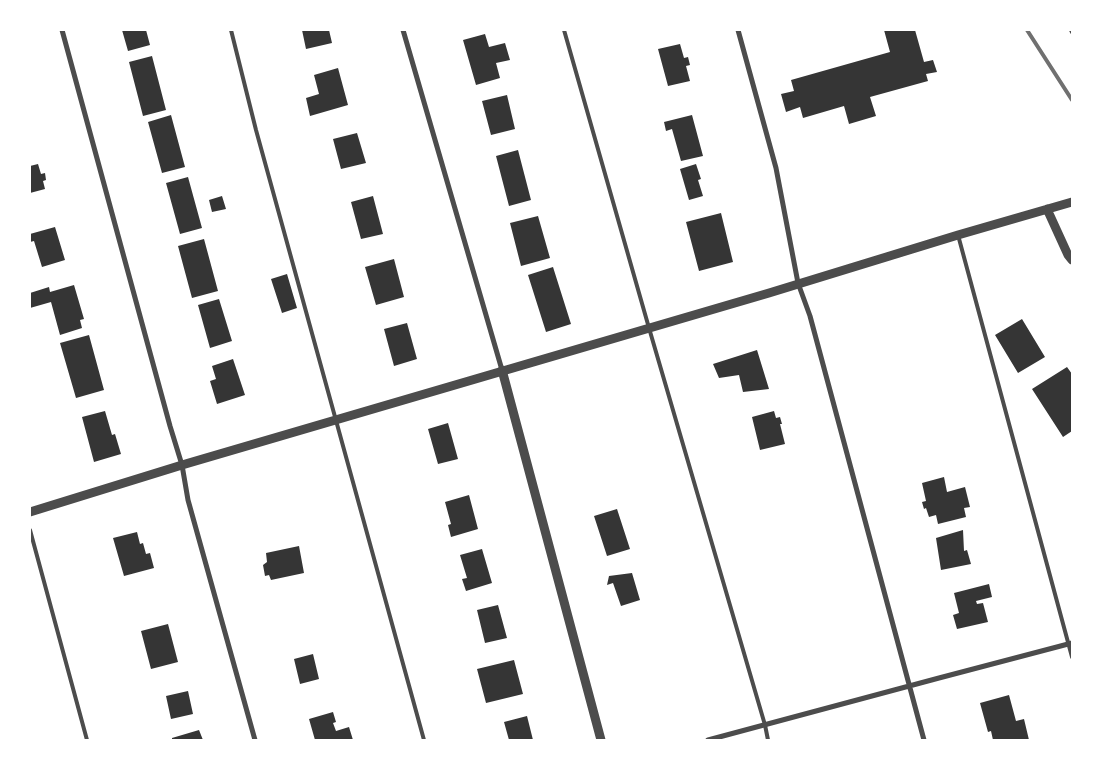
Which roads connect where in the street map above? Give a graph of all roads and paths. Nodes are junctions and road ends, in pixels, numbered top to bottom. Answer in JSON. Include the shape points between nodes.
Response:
{"nodes":[{"id":1,"x":62,"y":30,"type":"edge"},
{"id":2,"x":231,"y":30,"type":"edge"},
{"id":3,"x":403,"y":30,"type":"edge"},
{"id":4,"x":564,"y":30,"type":"edge"},
{"id":5,"x":738,"y":30,"type":"edge"},
{"id":6,"x":1072,"y":202,"type":"edge"},
{"id":7,"x":1047,"y":210,"type":"junction"},
{"id":8,"x":958,"y":235,"type":"junction"},
{"id":9,"x":1072,"y":260,"type":"edge"},
{"id":10,"x":798,"y":283,"type":"junction"},
{"id":11,"x":649,"y":328,"type":"junction"},
{"id":12,"x":502,"y":370,"type":"junction"},
{"id":13,"x":336,"y":419,"type":"junction"},
{"id":14,"x":182,"y":465,"type":"junction"},
{"id":15,"x":30,"y":512,"type":"edge"},
{"id":16,"x":30,"y":530,"type":"edge"},
{"id":17,"x":1070,"y":644,"type":"edge"},
{"id":18,"x":1072,"y":657,"type":"edge"},
{"id":19,"x":909,"y":686,"type":"junction"},
{"id":20,"x":765,"y":725,"type":"junction"},
{"id":21,"x":87,"y":740,"type":"edge"},
{"id":22,"x":255,"y":740,"type":"edge"},
{"id":23,"x":424,"y":740,"type":"edge"},
{"id":24,"x":601,"y":740,"type":"edge"},
{"id":25,"x":708,"y":740,"type":"edge"},
{"id":26,"x":768,"y":740,"type":"edge"},
{"id":27,"x":924,"y":740,"type":"edge"}],
"edges":[{"from":1,"to":14,"type":"street"},
{"from":2,"to":13,"type":"lane"},
{"from":3,"to":12,"type":"street"},
{"from":4,"to":11,"type":"lane"},
{"from":5,"to":10,"type":"street","via":[[776,168]]},
{"from":6,"to":7,"type":"street"},
{"from":7,"to":8,"type":"street"},
{"from":7,"to":9,"type":"street"},
{"from":8,"to":10,"type":"street"},
{"from":8,"to":17,"type":"lane"},
{"from":10,"to":11,"type":"street"},
{"from":10,"to":19,"type":"street"},
{"from":11,"to":12,"type":"street"},
{"from":11,"to":20,"type":"lane"},
{"from":12,"to":13,"type":"street"},
{"from":12,"to":24,"type":"street"},
{"from":13,"to":14,"type":"street"},
{"from":13,"to":23,"type":"lane"},
{"from":14,"to":15,"type":"street"},
{"from":14,"to":22,"type":"street","via":[[188,500]]},
{"from":16,"to":21,"type":"lane"},
{"from":17,"to":18,"type":"lane"},
{"from":17,"to":19,"type":"street"},
{"from":19,"to":20,"type":"street"},
{"from":19,"to":27,"type":"street"},
{"from":20,"to":25,"type":"street"},
{"from":20,"to":26,"type":"lane"}]}
